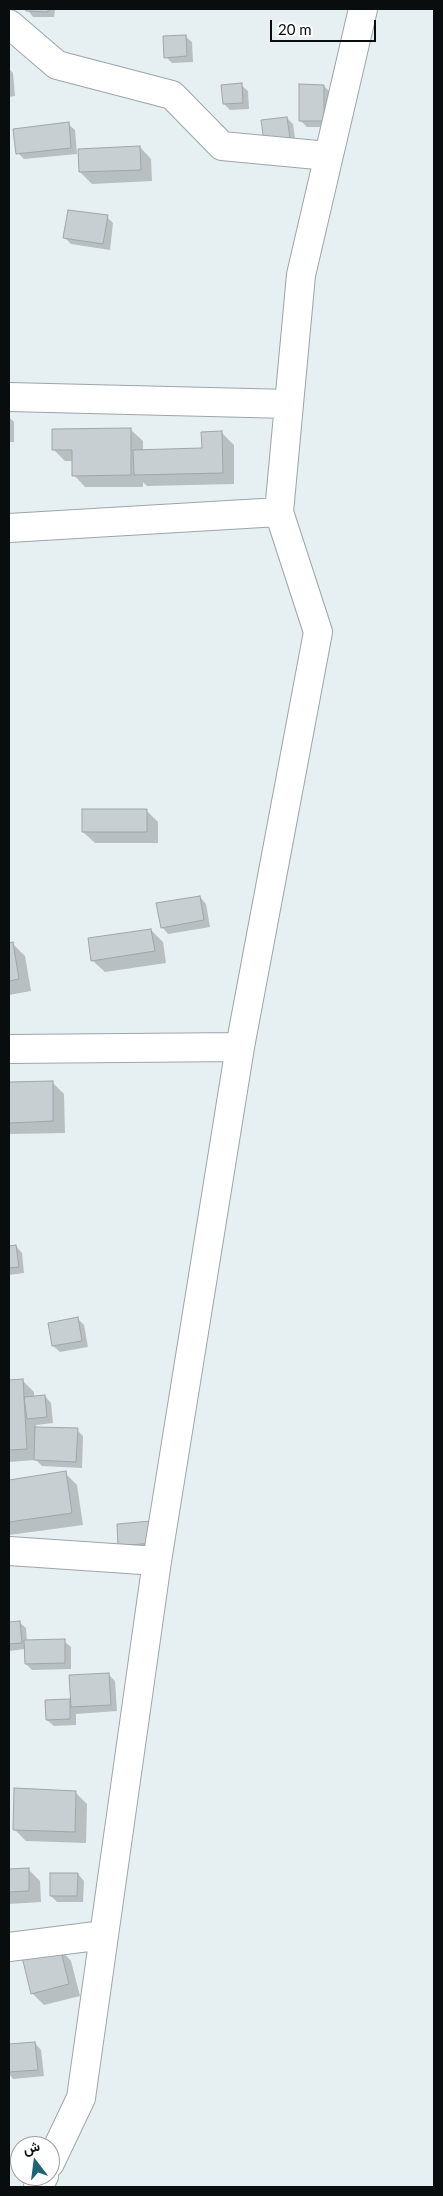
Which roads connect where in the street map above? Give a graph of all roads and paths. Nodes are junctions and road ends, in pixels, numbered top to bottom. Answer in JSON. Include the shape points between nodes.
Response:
{"nodes":[{"id":1,"x":363,"y":9,"type":"edge"},
{"id":2,"x":9,"y":24,"type":"edge"},
{"id":3,"x":328,"y":156,"type":"junction"},
{"id":4,"x":9,"y":398,"type":"edge"},
{"id":5,"x":289,"y":404,"type":"junction"},
{"id":6,"x":279,"y":512,"type":"junction"},
{"id":7,"x":9,"y":528,"type":"edge"},
{"id":8,"x":240,"y":1047,"type":"junction"},
{"id":9,"x":9,"y":1049,"type":"edge"},
{"id":10,"x":9,"y":1551,"type":"edge"},
{"id":11,"x":157,"y":1561,"type":"junction"},
{"id":12,"x":104,"y":1936,"type":"junction"},
{"id":13,"x":9,"y":1947,"type":"edge"},
{"id":14,"x":60,"y":2142,"type":"edge"}],
"edges":[{"from":1,"to":3,"type":"street"},
{"from":2,"to":3,"type":"street","via":[[57,65],[172,95],[222,146]]},
{"from":3,"to":5,"type":"street","via":[[301,274]]},
{"from":4,"to":5,"type":"street"},
{"from":5,"to":6,"type":"street"},
{"from":6,"to":7,"type":"street"},
{"from":6,"to":8,"type":"street","via":[[318,632]]},
{"from":8,"to":9,"type":"street"},
{"from":8,"to":11,"type":"street"},
{"from":10,"to":11,"type":"street"},
{"from":11,"to":12,"type":"street"},
{"from":12,"to":13,"type":"street"},
{"from":12,"to":14,"type":"street","via":[[81,2098]]}]}
